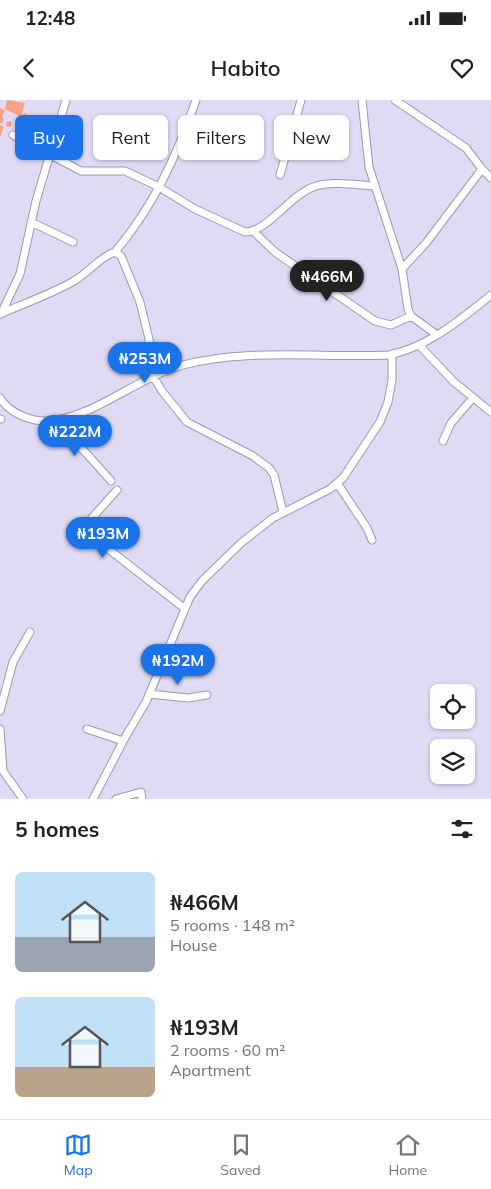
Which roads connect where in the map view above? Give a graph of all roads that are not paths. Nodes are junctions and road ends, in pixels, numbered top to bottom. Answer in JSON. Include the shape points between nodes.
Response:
{"nodes":[{"id":1,"x":66,"y":100,"type":"edge"},
{"id":2,"x":196,"y":100,"type":"edge"},
{"id":3,"x":300,"y":100,"type":"edge"},
{"id":4,"x":362,"y":100,"type":"edge"},
{"id":5,"x":395,"y":100,"type":"edge"},
{"id":6,"x":62,"y":115,"type":"edge"},
{"id":7,"x":49,"y":160,"type":"edge"},
{"id":8,"x":60,"y":160,"type":"edge"},
{"id":9,"x":482,"y":169,"type":"junction"},
{"id":10,"x":280,"y":175,"type":"dead end"},
{"id":11,"x":491,"y":178,"type":"edge"},
{"id":12,"x":374,"y":186,"type":"junction"},
{"id":13,"x":159,"y":188,"type":"junction"},
{"id":14,"x":31,"y":222,"type":"junction"},
{"id":15,"x":254,"y":232,"type":"junction"},
{"id":16,"x":73,"y":242,"type":"dead end"},
{"id":17,"x":115,"y":252,"type":"junction"},
{"id":18,"x":402,"y":269,"type":"junction"},
{"id":19,"x":491,"y":295,"type":"edge"},
{"id":20,"x":1,"y":314,"type":"edge"},
{"id":21,"x":411,"y":316,"type":"junction"},
{"id":22,"x":437,"y":335,"type":"junction"},
{"id":23,"x":420,"y":346,"type":"junction"},
{"id":24,"x":392,"y":354,"type":"junction"},
{"id":25,"x":153,"y":376,"type":"junction"},
{"id":26,"x":0,"y":398,"type":"edge"},
{"id":27,"x":472,"y":398,"type":"junction"},
{"id":28,"x":491,"y":412,"type":"edge"},
{"id":29,"x":52,"y":420,"type":"junction"},
{"id":30,"x":443,"y":441,"type":"dead end"},
{"id":31,"x":111,"y":481,"type":"dead end"},
{"id":32,"x":337,"y":484,"type":"junction"},
{"id":33,"x":117,"y":490,"type":"dead end"},
{"id":34,"x":283,"y":512,"type":"junction"},
{"id":35,"x":372,"y":540,"type":"dead end"},
{"id":36,"x":184,"y":608,"type":"junction"},
{"id":37,"x":30,"y":632,"type":"dead end"},
{"id":38,"x":149,"y":694,"type":"junction"},
{"id":39,"x":207,"y":695,"type":"dead end"},
{"id":40,"x":0,"y":711,"type":"edge"},
{"id":41,"x":0,"y":729,"type":"edge"},
{"id":42,"x":87,"y":729,"type":"dead end"},
{"id":43,"x":123,"y":741,"type":"junction"},
{"id":44,"x":23,"y":799,"type":"edge"},
{"id":45,"x":94,"y":799,"type":"edge"},
{"id":46,"x":116,"y":799,"type":"edge"},
{"id":47,"x":142,"y":799,"type":"edge"}],
"edges":[{"from":1,"to":6,"type":"street"},
{"from":2,"to":13,"type":"street"},
{"from":3,"to":10,"type":"street"},
{"from":4,"to":12,"type":"street"},
{"from":5,"to":9,"type":"street","via":[[466,148]]},
{"from":7,"to":14,"type":"street"},
{"from":8,"to":13,"type":"street","via":[[81,171],[125,171]]},
{"from":9,"to":11,"type":"street"},
{"from":9,"to":18,"type":"street","via":[[426,244]]},
{"from":12,"to":15,"type":"street","via":[[315,186],[290,201]]},
{"from":12,"to":18,"type":"street"},
{"from":13,"to":15,"type":"street","via":[[214,219],[245,232]]},
{"from":13,"to":17,"type":"street","via":[[142,219]]},
{"from":14,"to":16,"type":"street"},
{"from":14,"to":20,"type":"street","via":[[20,274]]},
{"from":15,"to":21,"type":"street","via":[[275,252],[376,321],[391,325]]},
{"from":17,"to":20,"type":"street","via":[[106,254],[95,267],[76,280]]},
{"from":17,"to":25,"type":"street","via":[[121,256],[140,302]]},
{"from":18,"to":21,"type":"street"},
{"from":19,"to":22,"type":"street"},
{"from":21,"to":22,"type":"street"},
{"from":22,"to":23,"type":"street"},
{"from":23,"to":24,"type":"street"},
{"from":23,"to":27,"type":"street"},
{"from":24,"to":25,"type":"street","via":[[215,360],[180,366]]},
{"from":24,"to":32,"type":"street","via":[[392,380],[380,422]]},
{"from":25,"to":29,"type":"street","via":[[88,408]]},
{"from":25,"to":34,"type":"street","via":[[168,401],[187,422],[253,456],[269,468],[274,475]]},
{"from":26,"to":29,"type":"street","via":[[6,407],[24,416]]},
{"from":27,"to":28,"type":"street"},
{"from":27,"to":30,"type":"street","via":[[451,423]]},
{"from":29,"to":31,"type":"street"},
{"from":32,"to":34,"type":"street"},
{"from":32,"to":35,"type":"street"},
{"from":33,"to":36,"type":"street","via":[[91,519],[102,544]]},
{"from":34,"to":36,"type":"street","via":[[227,555],[202,580]]},
{"from":36,"to":38,"type":"street"},
{"from":37,"to":40,"type":"street","via":[[13,662]]},
{"from":38,"to":39,"type":"street","via":[[188,698]]},
{"from":38,"to":43,"type":"street"},
{"from":41,"to":44,"type":"street","via":[[3,771]]},
{"from":42,"to":43,"type":"street"},
{"from":43,"to":45,"type":"street"},
{"from":46,"to":47,"type":"street","via":[[141,792]]}]}
